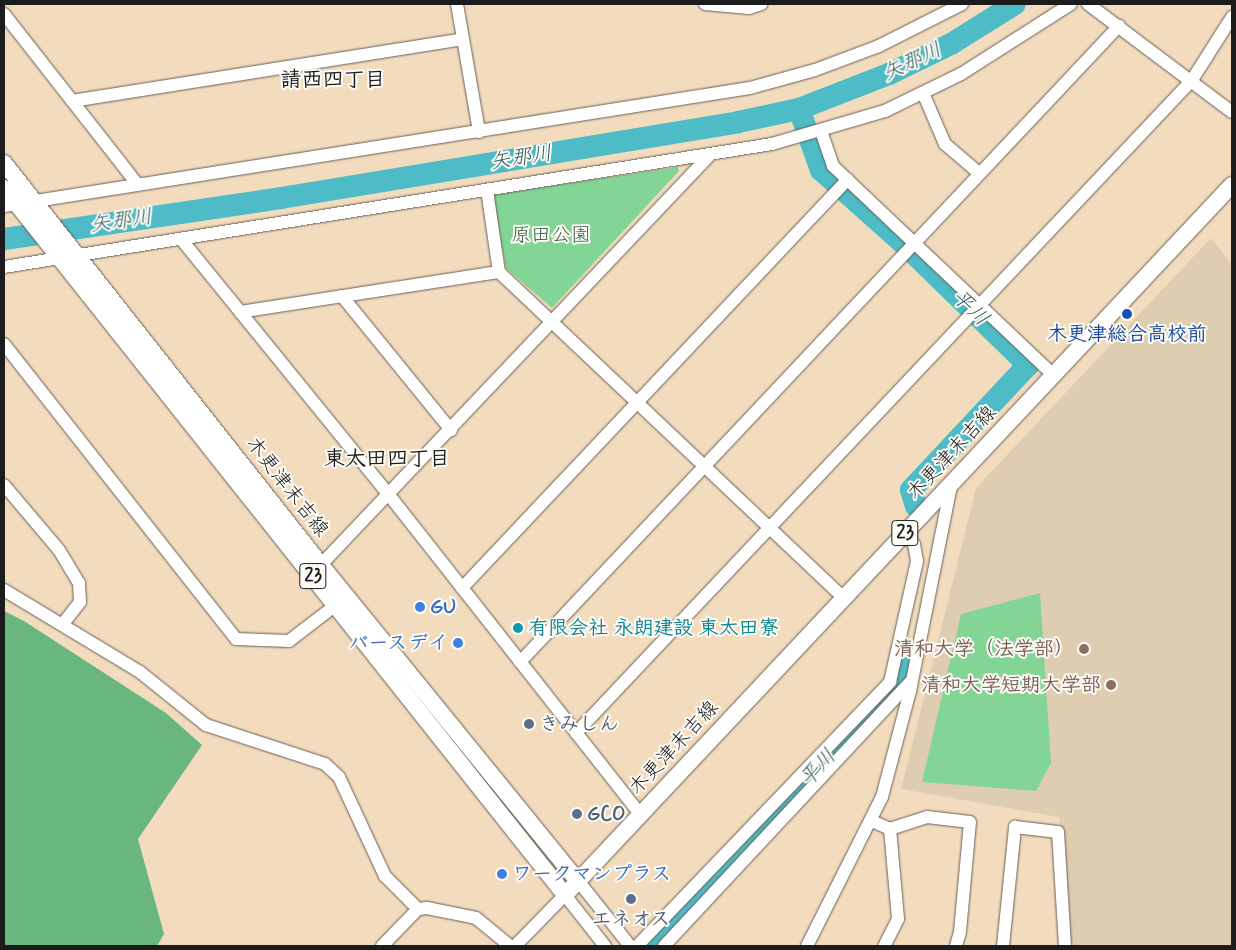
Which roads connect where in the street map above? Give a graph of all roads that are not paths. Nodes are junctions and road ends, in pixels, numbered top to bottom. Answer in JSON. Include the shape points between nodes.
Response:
{"nodes":[{"id":1,"x":457,"y":4,"type":"edge"},
{"id":2,"x":705,"y":4,"type":"edge"},
{"id":3,"x":761,"y":4,"type":"edge"},
{"id":4,"x":962,"y":4,"type":"edge"},
{"id":5,"x":1071,"y":4,"type":"edge"},
{"id":6,"x":1088,"y":4,"type":"edge"},
{"id":7,"x":4,"y":14,"type":"edge"},
{"id":8,"x":1232,"y":18,"type":"edge"},
{"id":9,"x":1119,"y":26,"type":"junction"},
{"id":10,"x":463,"y":39,"type":"junction"},
{"id":11,"x":1192,"y":80,"type":"junction"},
{"id":12,"x":923,"y":93,"type":"junction"},
{"id":13,"x":72,"y":101,"type":"junction"},
{"id":14,"x":1232,"y":112,"type":"edge"},
{"id":15,"x":479,"y":132,"type":"junction"},
{"id":16,"x":813,"y":133,"type":"junction"},
{"id":17,"x":708,"y":156,"type":"junction"},
{"id":18,"x":4,"y":163,"type":"edge"},
{"id":19,"x":979,"y":173,"type":"junction"},
{"id":20,"x":843,"y":184,"type":"junction"},
{"id":21,"x":138,"y":185,"type":"junction"},
{"id":22,"x":1232,"y":185,"type":"edge"},
{"id":23,"x":4,"y":188,"type":"edge"},
{"id":24,"x":487,"y":190,"type":"junction"},
{"id":25,"x":35,"y":202,"type":"junction"},
{"id":26,"x":10,"y":205,"type":"edge"},
{"id":27,"x":181,"y":239,"type":"junction"},
{"id":28,"x":909,"y":246,"type":"junction"},
{"id":29,"x":69,"y":256,"type":"junction"},
{"id":30,"x":4,"y":267,"type":"edge"},
{"id":31,"x":499,"y":272,"type":"junction"},
{"id":32,"x":342,"y":296,"type":"junction"},
{"id":33,"x":974,"y":309,"type":"junction"},
{"id":34,"x":240,"y":312,"type":"junction"},
{"id":35,"x":552,"y":322,"type":"junction"},
{"id":36,"x":4,"y":344,"type":"edge"},
{"id":37,"x":8,"y":356,"type":"edge"},
{"id":38,"x":1054,"y":376,"type":"junction"},
{"id":39,"x":638,"y":402,"type":"junction"},
{"id":40,"x":451,"y":430,"type":"junction"},
{"id":41,"x":705,"y":464,"type":"junction"},
{"id":42,"x":4,"y":485,"type":"edge"},
{"id":43,"x":951,"y":485,"type":"junction"},
{"id":44,"x":389,"y":496,"type":"junction"},
{"id":45,"x":770,"y":527,"type":"junction"},
{"id":46,"x":904,"y":535,"type":"junction"},
{"id":47,"x":317,"y":570,"type":"junction"},
{"id":48,"x":462,"y":588,"type":"junction"},
{"id":49,"x":4,"y":590,"type":"edge"},
{"id":50,"x":844,"y":598,"type":"junction"},
{"id":51,"x":341,"y":601,"type":"junction"},
{"id":52,"x":63,"y":624,"type":"junction"},
{"id":53,"x":520,"y":662,"type":"junction"},
{"id":54,"x":912,"y":680,"type":"junction"},
{"id":55,"x":576,"y":733,"type":"junction"},
{"id":56,"x":640,"y":816,"type":"junction"},
{"id":57,"x":872,"y":821,"type":"junction"},
{"id":58,"x":890,"y":829,"type":"junction"},
{"id":59,"x":579,"y":882,"type":"junction"},
{"id":60,"x":566,"y":895,"type":"junction"},
{"id":61,"x":418,"y":909,"type":"junction"},
{"id":62,"x":382,"y":946,"type":"edge"},
{"id":63,"x":510,"y":946,"type":"edge"},
{"id":64,"x":516,"y":946,"type":"edge"},
{"id":65,"x":605,"y":946,"type":"edge"},
{"id":66,"x":630,"y":946,"type":"edge"},
{"id":67,"x":637,"y":946,"type":"edge"},
{"id":68,"x":664,"y":946,"type":"edge"},
{"id":69,"x":807,"y":946,"type":"edge"},
{"id":70,"x":884,"y":946,"type":"edge"},
{"id":71,"x":956,"y":946,"type":"edge"},
{"id":72,"x":1003,"y":946,"type":"edge"},
{"id":73,"x":1065,"y":946,"type":"edge"}],
"edges":[{"from":1,"to":10,"type":"street"},
{"from":2,"to":3,"type":"street","via":[[749,8]]},
{"from":4,"to":15,"type":"street","via":[[879,46],[815,70],[759,85]]},
{"from":5,"to":12,"type":"street","via":[[1001,50]]},
{"from":6,"to":9,"type":"street"},
{"from":7,"to":13,"type":"street"},
{"from":8,"to":11,"type":"street"},
{"from":9,"to":11,"type":"street"},
{"from":9,"to":19,"type":"street"},
{"from":10,"to":13,"type":"street"},
{"from":10,"to":15,"type":"street"},
{"from":11,"to":14,"type":"street"},
{"from":11,"to":33,"type":"street"},
{"from":12,"to":16,"type":"street","via":[[885,111]]},
{"from":12,"to":19,"type":"street","via":[[945,144]]},
{"from":13,"to":21,"type":"street"},
{"from":15,"to":21,"type":"street"},
{"from":16,"to":17,"type":"street"},
{"from":16,"to":20,"type":"street"},
{"from":17,"to":24,"type":"street"},
{"from":17,"to":35,"type":"street"},
{"from":18,"to":25,"type":"main road","name":"木更津末吉線","number":"23"},
{"from":19,"to":28,"type":"street"},
{"from":20,"to":28,"type":"street"},
{"from":20,"to":39,"type":"street"},
{"from":21,"to":25,"type":"street"},
{"from":22,"to":38,"type":"main road","name":"木更津末吉線","number":"23"},
{"from":23,"to":26,"type":"main road","name":"木更津末吉線","number":"23"},
{"from":24,"to":27,"type":"street"},
{"from":24,"to":31,"type":"street"},
{"from":25,"to":26,"type":"street"},
{"from":25,"to":29,"type":"main road","name":"木更津末吉線","number":"23"},
{"from":26,"to":29,"type":"main road","name":"木更津末吉線","number":"23"},
{"from":27,"to":29,"type":"street"},
{"from":27,"to":34,"type":"street"},
{"from":28,"to":33,"type":"street"},
{"from":28,"to":41,"type":"street"},
{"from":29,"to":30,"type":"street"},
{"from":29,"to":47,"type":"main road","name":"木更津末吉線","number":"23"},
{"from":31,"to":32,"type":"street"},
{"from":31,"to":35,"type":"street"},
{"from":32,"to":34,"type":"street"},
{"from":32,"to":40,"type":"street"},
{"from":33,"to":38,"type":"street"},
{"from":33,"to":45,"type":"street"},
{"from":34,"to":44,"type":"street"},
{"from":35,"to":39,"type":"street"},
{"from":35,"to":40,"type":"street"},
{"from":36,"to":37,"type":"street"},
{"from":37,"to":51,"type":"street","via":[[236,640],[289,641]]},
{"from":38,"to":43,"type":"main road","name":"木更津末吉線","number":"23"},
{"from":39,"to":41,"type":"street"},
{"from":39,"to":48,"type":"street"},
{"from":40,"to":44,"type":"street"},
{"from":41,"to":45,"type":"street"},
{"from":41,"to":53,"type":"street"},
{"from":42,"to":52,"type":"street","via":[[59,550],[79,583],[80,602]]},
{"from":43,"to":46,"type":"main road","name":"木更津末吉線","number":"23"},
{"from":43,"to":54,"type":"street"},
{"from":44,"to":47,"type":"street"},
{"from":44,"to":48,"type":"street"},
{"from":45,"to":50,"type":"street"},
{"from":45,"to":55,"type":"street"},
{"from":46,"to":50,"type":"main road","name":"木更津末吉線","number":"23"},
{"from":46,"to":67,"type":"street","via":[[914,544],[917,561],[890,682]]},
{"from":47,"to":51,"type":"main road","name":"木更津末吉線","number":"23"},
{"from":48,"to":53,"type":"street"},
{"from":49,"to":52,"type":"street"},
{"from":50,"to":56,"type":"main road","name":"木更津末吉線","number":"23"},
{"from":51,"to":59,"type":"main road","name":"木更津末吉線","number":"23"},
{"from":51,"to":60,"type":"main road","name":"木更津末吉線","number":"23"},
{"from":52,"to":61,"type":"street","via":[[140,672],[206,725],[325,764],[339,777],[385,876]]},
{"from":53,"to":55,"type":"street"},
{"from":54,"to":57,"type":"street","via":[[882,797]]},
{"from":54,"to":68,"type":"street"},
{"from":55,"to":56,"type":"street"},
{"from":56,"to":59,"type":"main road","name":"木更津末吉線","number":"23"},
{"from":57,"to":58,"type":"street"},
{"from":57,"to":69,"type":"street"},
{"from":58,"to":70,"type":"street","via":[[898,919]]},
{"from":58,"to":71,"type":"street","via":[[927,817],[970,822]]},
{"from":59,"to":60,"type":"main road","name":"木更津末吉線","number":"23"},
{"from":59,"to":66,"type":"street"},
{"from":60,"to":64,"type":"street"},
{"from":60,"to":65,"type":"street"},
{"from":61,"to":62,"type":"street"},
{"from":61,"to":63,"type":"street","via":[[476,918]]},
{"from":72,"to":73,"type":"street","via":[[1015,827],[1058,832]]}]}
